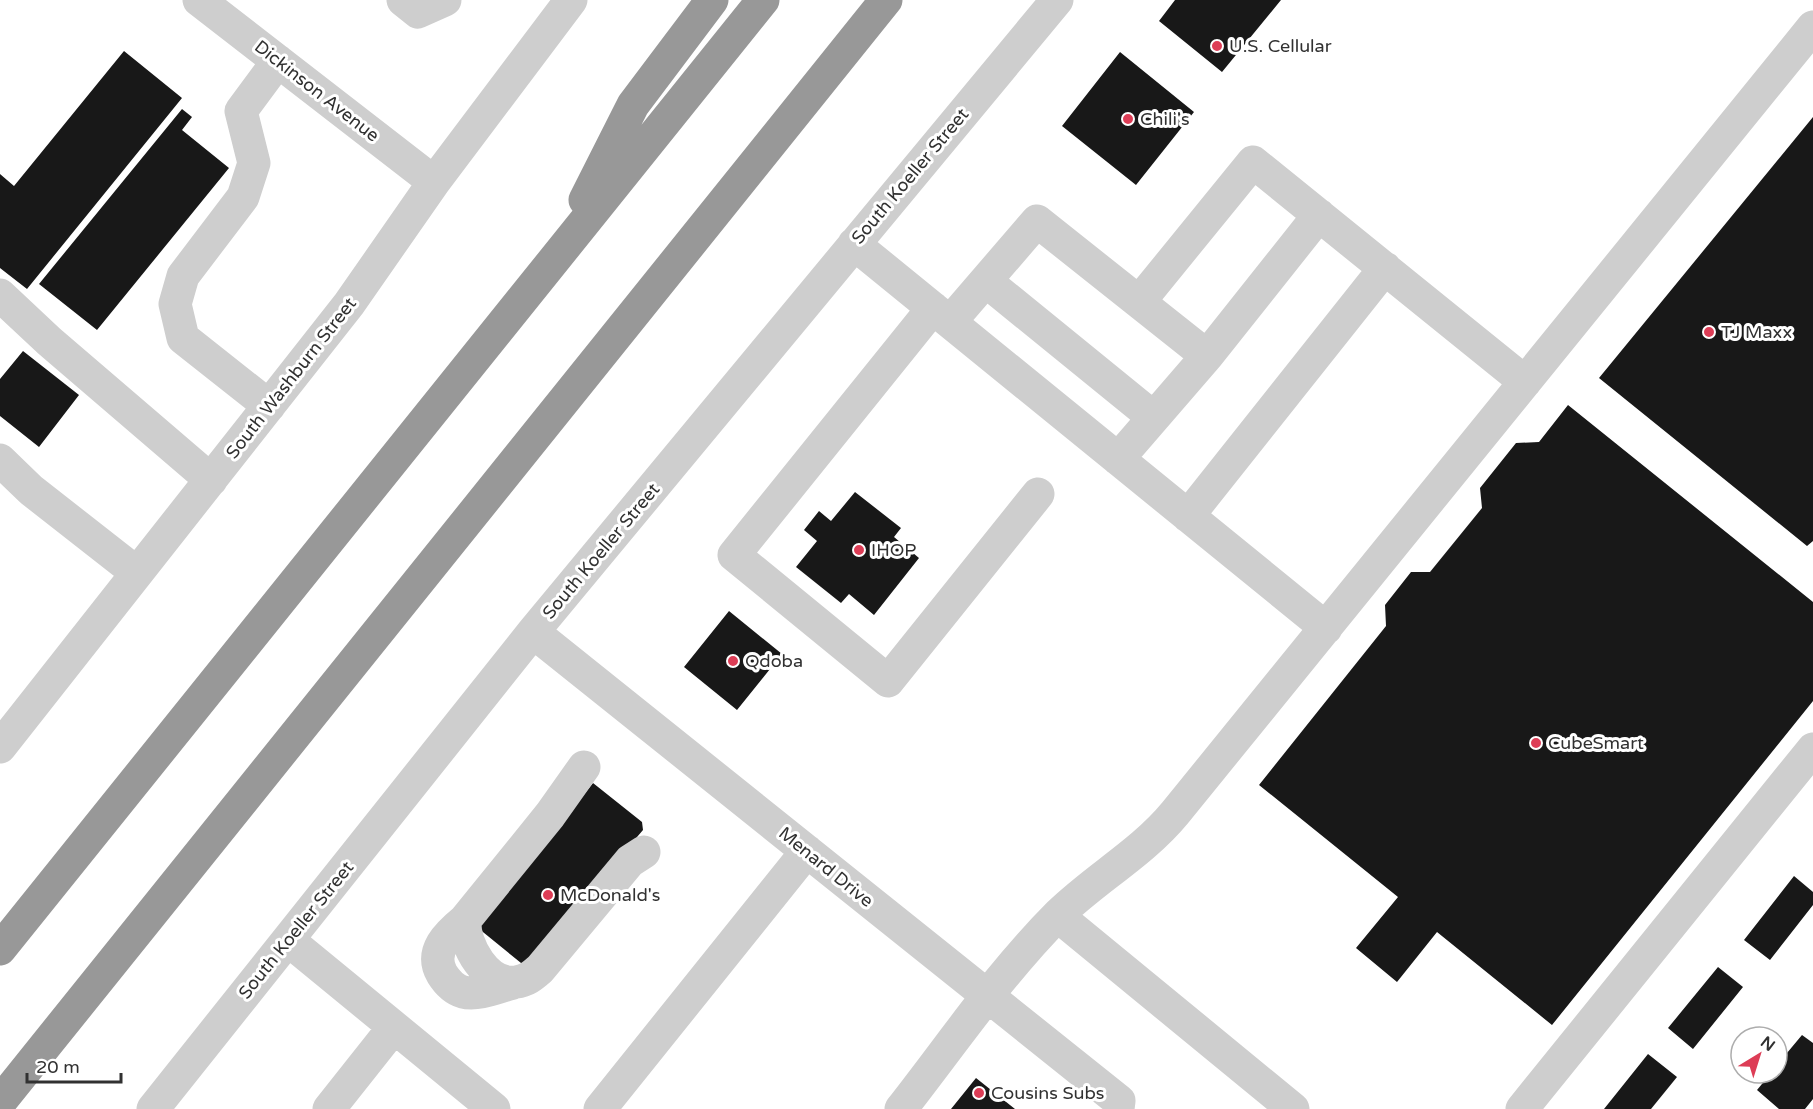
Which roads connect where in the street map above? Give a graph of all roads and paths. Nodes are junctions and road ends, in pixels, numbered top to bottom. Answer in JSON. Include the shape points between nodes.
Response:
{"nodes":[{"id":1,"x":403,"y":0,"type":"edge"},
{"id":2,"x":445,"y":0,"type":"edge"},
{"id":3,"x":570,"y":0,"type":"edge"},
{"id":4,"x":712,"y":0,"type":"edge"},
{"id":5,"x":763,"y":0,"type":"edge"},
{"id":6,"x":886,"y":0,"type":"edge"},
{"id":7,"x":1057,"y":0,"type":"edge"},
{"id":8,"x":217,"y":5,"type":"edge"},
{"id":9,"x":1813,"y":27,"type":"edge"},
{"id":10,"x":278,"y":61,"type":"junction"},
{"id":11,"x":434,"y":182,"type":"junction"},
{"id":12,"x":1319,"y":215,"type":"junction"},
{"id":13,"x":854,"y":244,"type":"junction"},
{"id":14,"x":554,"y":260,"type":"junction"},
{"id":15,"x":1385,"y":268,"type":"junction"},
{"id":16,"x":987,"y":282,"type":"junction"},
{"id":17,"x":0,"y":295,"type":"edge"},
{"id":18,"x":1139,"y":302,"type":"junction"},
{"id":19,"x":942,"y":315,"type":"junction"},
{"id":20,"x":1207,"y":356,"type":"junction"},
{"id":21,"x":1525,"y":382,"type":"junction"},
{"id":22,"x":269,"y":406,"type":"junction"},
{"id":23,"x":1153,"y":417,"type":"junction"},
{"id":24,"x":1118,"y":459,"type":"junction"},
{"id":25,"x":0,"y":460,"type":"edge"},
{"id":26,"x":211,"y":480,"type":"junction"},
{"id":27,"x":1038,"y":494,"type":"dead end"},
{"id":28,"x":1188,"y":516,"type":"junction"},
{"id":29,"x":137,"y":573,"type":"junction"},
{"id":30,"x":1326,"y":628,"type":"junction"},
{"id":31,"x":533,"y":632,"type":"junction"},
{"id":32,"x":0,"y":747,"type":"edge"},
{"id":33,"x":1813,"y":749,"type":"edge"},
{"id":34,"x":584,"y":767,"type":"dead end"},
{"id":35,"x":807,"y":851,"type":"junction"},
{"id":36,"x":644,"y":852,"type":"dead end"},
{"id":37,"x":1058,"y":916,"type":"junction"},
{"id":38,"x":288,"y":940,"type":"junction"},
{"id":39,"x":0,"y":949,"type":"edge"},
{"id":40,"x":989,"y":997,"type":"junction"},
{"id":41,"x":394,"y":1027,"type":"junction"},
{"id":42,"x":0,"y":1102,"type":"edge"},
{"id":43,"x":1119,"y":1105,"type":"edge"},
{"id":44,"x":153,"y":1109,"type":"edge"},
{"id":45,"x":329,"y":1109,"type":"edge"},
{"id":46,"x":495,"y":1109,"type":"edge"},
{"id":47,"x":600,"y":1109,"type":"edge"},
{"id":48,"x":901,"y":1109,"type":"edge"},
{"id":49,"x":1293,"y":1109,"type":"edge"},
{"id":50,"x":1522,"y":1109,"type":"edge"}],
"edges":[{"from":1,"to":2,"type":"street","via":[[418,12]]},
{"from":3,"to":11,"type":"street","name":"South Washburn Street"},
{"from":4,"to":14,"type":"highway","via":[[633,105]]},
{"from":5,"to":14,"type":"highway"},
{"from":6,"to":42,"type":"highway"},
{"from":7,"to":13,"type":"street","name":"South Koeller Street"},
{"from":8,"to":10,"type":"street","name":"Dickinson Avenue"},
{"from":9,"to":21,"type":"street"},
{"from":10,"to":11,"type":"street","name":"Dickinson Avenue"},
{"from":10,"to":22,"type":"street","via":[[241,111],[254,163],[243,197],[183,276],[175,304],[183,338]]},
{"from":11,"to":22,"type":"street","name":"South Washburn Street","via":[[349,304]]},
{"from":12,"to":15,"type":"street"},
{"from":12,"to":18,"type":"street","via":[[1253,162]]},
{"from":12,"to":20,"type":"street"},
{"from":13,"to":19,"type":"street"},
{"from":13,"to":31,"type":"street","name":"South Koeller Street"},
{"from":14,"to":39,"type":"highway"},
{"from":15,"to":21,"type":"street"},
{"from":15,"to":28,"type":"street"},
{"from":16,"to":18,"type":"street","via":[[1037,221]]},
{"from":16,"to":19,"type":"street"},
{"from":16,"to":23,"type":"street"},
{"from":17,"to":26,"type":"street"},
{"from":18,"to":20,"type":"street"},
{"from":19,"to":24,"type":"street"},
{"from":19,"to":27,"type":"street","via":[[734,555],[888,681]]},
{"from":20,"to":23,"type":"street"},
{"from":21,"to":30,"type":"street"},
{"from":22,"to":26,"type":"street","name":"South Washburn Street"},
{"from":23,"to":24,"type":"street"},
{"from":24,"to":28,"type":"street"},
{"from":25,"to":29,"type":"street","via":[[31,490]]},
{"from":26,"to":29,"type":"street","name":"South Washburn Street"},
{"from":28,"to":30,"type":"street"},
{"from":29,"to":32,"type":"street","name":"South Washburn Street"},
{"from":30,"to":37,"type":"street","via":[[1162,828],[1094,881]]},
{"from":31,"to":35,"type":"street","name":"Menard Drive"},
{"from":31,"to":38,"type":"street","name":"South Koeller Street"},
{"from":33,"to":50,"type":"street"},
{"from":34,"to":36,"type":"street","via":[[465,920],[464,931],[475,957],[500,979],[513,983],[528,980],[630,861]]},
{"from":35,"to":40,"type":"street","name":"Menard Drive"},
{"from":35,"to":47,"type":"street"},
{"from":37,"to":40,"type":"street"},
{"from":37,"to":49,"type":"street"},
{"from":38,"to":41,"type":"street"},
{"from":38,"to":44,"type":"street","name":"South Koeller Street"},
{"from":40,"to":43,"type":"street","name":"Menard Drive"},
{"from":40,"to":48,"type":"street"},
{"from":41,"to":45,"type":"street"},
{"from":41,"to":46,"type":"street"}]}
